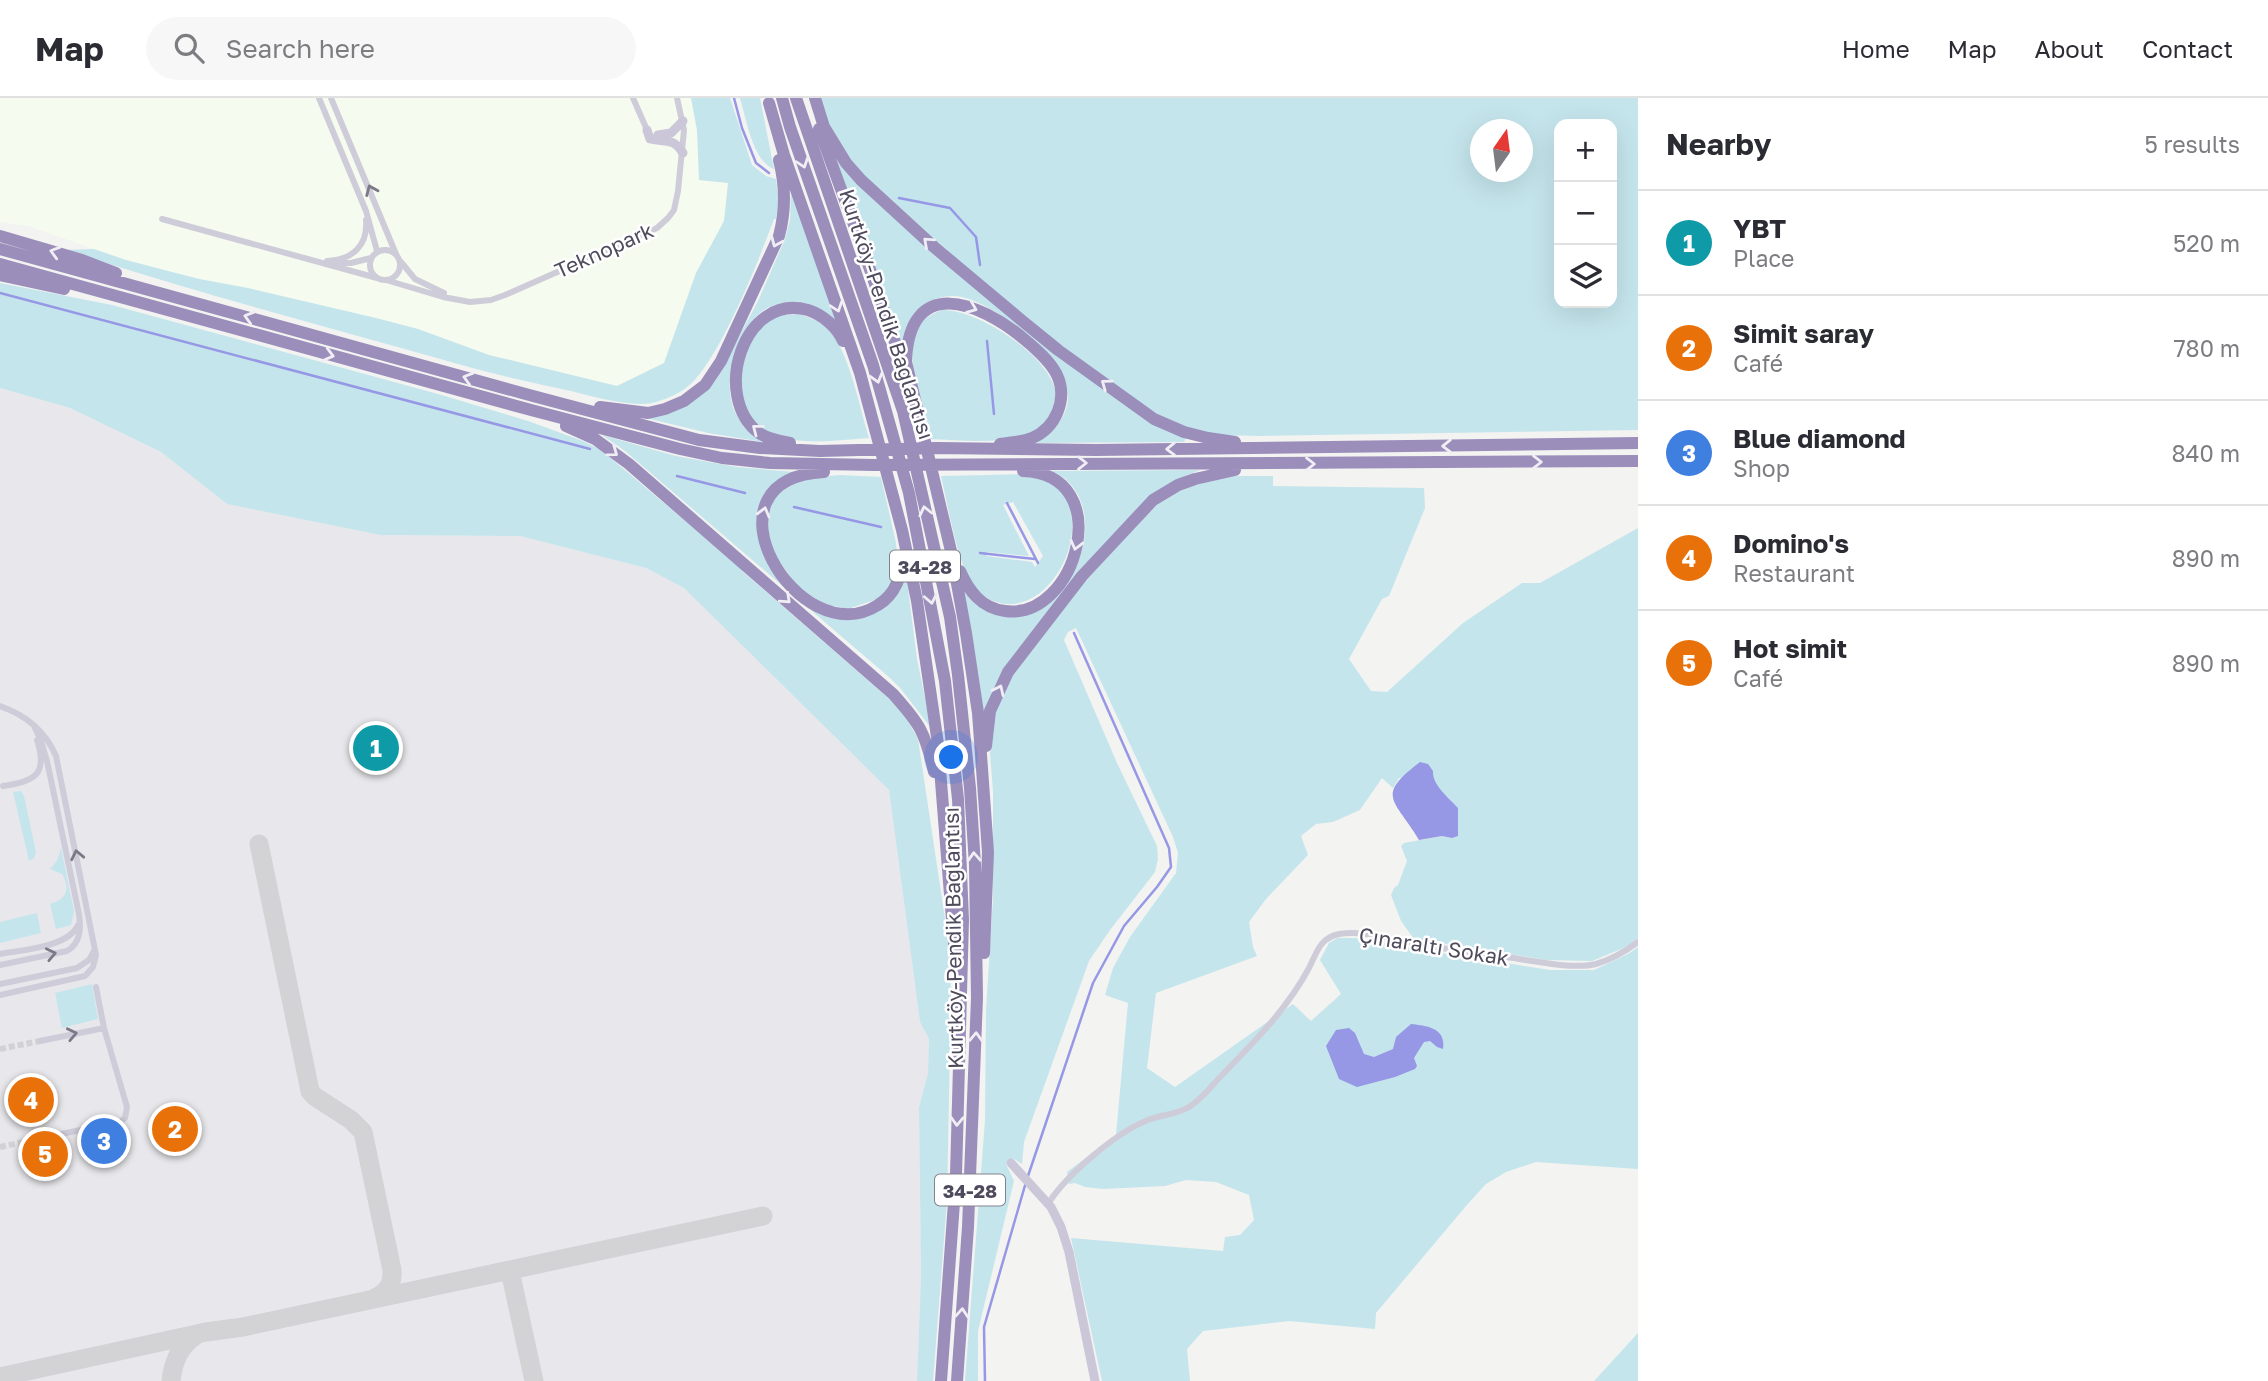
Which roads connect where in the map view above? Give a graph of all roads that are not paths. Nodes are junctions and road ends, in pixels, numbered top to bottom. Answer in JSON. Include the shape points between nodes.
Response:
{"nodes":[{"id":1,"x":319,"y":98,"type":"edge"},
{"id":2,"x":331,"y":98,"type":"edge"},
{"id":3,"x":633,"y":98,"type":"edge"},
{"id":4,"x":677,"y":98,"type":"edge"},
{"id":5,"x":782,"y":98,"type":"edge"},
{"id":6,"x":796,"y":98,"type":"edge"},
{"id":7,"x":809,"y":98,"type":"edge"},
{"id":8,"x":815,"y":98,"type":"edge"},
{"id":9,"x":768,"y":101,"type":"edge"},
{"id":10,"x":683,"y":121,"type":"junction"},
{"id":11,"x":647,"y":130,"type":"junction"},
{"id":12,"x":683,"y":153,"type":"junction"},
{"id":13,"x":366,"y":211,"type":"junction"},
{"id":14,"x":162,"y":219,"type":"dead end"},
{"id":15,"x":0,"y":236,"type":"edge"},
{"id":16,"x":0,"y":249,"type":"edge"},
{"id":17,"x":377,"y":251,"type":"junction"},
{"id":18,"x":396,"y":254,"type":"junction"},
{"id":19,"x":371,"y":258,"type":"junction"},
{"id":20,"x":318,"y":261,"type":"junction"},
{"id":21,"x":401,"y":262,"type":"junction"},
{"id":22,"x":0,"y":264,"type":"edge"},
{"id":23,"x":0,"y":275,"type":"edge"},
{"id":24,"x":377,"y":278,"type":"junction"},
{"id":25,"x":386,"y":280,"type":"junction"},
{"id":26,"x":165,"y":293,"type":"junction"},
{"id":27,"x":462,"y":301,"type":"junction"},
{"id":28,"x":169,"y":311,"type":"junction"},
{"id":29,"x":860,"y":373,"type":"junction"},
{"id":30,"x":533,"y":396,"type":"junction"},
{"id":31,"x":913,"y":396,"type":"junction"},
{"id":32,"x":531,"y":411,"type":"junction"},
{"id":33,"x":1638,"y":443,"type":"edge"},
{"id":34,"x":1306,"y":448,"type":"junction"},
{"id":35,"x":966,"y":450,"type":"junction"},
{"id":36,"x":820,"y":451,"type":"junction"},
{"id":37,"x":1638,"y":461,"type":"edge"},
{"id":38,"x":1260,"y":464,"type":"junction"},
{"id":39,"x":875,"y":465,"type":"junction"},
{"id":40,"x":965,"y":465,"type":"junction"},
{"id":41,"x":902,"y":530,"type":"junction"},
{"id":42,"x":951,"y":551,"type":"junction"},
{"id":43,"x":0,"y":706,"type":"edge"},
{"id":44,"x":18,"y":713,"type":"junction"},
{"id":45,"x":984,"y":781,"type":"junction"},
{"id":46,"x":3,"y":786,"type":"dead end"},
{"id":47,"x":943,"y":815,"type":"junction"},
{"id":48,"x":80,"y":919,"type":"junction"},
{"id":49,"x":1638,"y":942,"type":"edge"},
{"id":50,"x":96,"y":946,"type":"junction"},
{"id":51,"x":2,"y":952,"type":"edge"},
{"id":52,"x":0,"y":965,"type":"edge"},
{"id":53,"x":52,"y":973,"type":"junction"},
{"id":54,"x":0,"y":984,"type":"edge"},
{"id":55,"x":49,"y":985,"type":"junction"},
{"id":56,"x":96,"y":988,"type":"dead end"},
{"id":57,"x":0,"y":995,"type":"edge"},
{"id":58,"x":977,"y":998,"type":"junction"},
{"id":59,"x":104,"y":1028,"type":"junction"},
{"id":60,"x":40,"y":1041,"type":"tunnel mouth"},
{"id":61,"x":959,"y":1053,"type":"junction"},
{"id":62,"x":61,"y":1134,"type":"tunnel mouth"},
{"id":63,"x":1012,"y":1163,"type":"dead end"},
{"id":64,"x":1048,"y":1204,"type":"junction"},
{"id":65,"x":941,"y":1381,"type":"edge"},
{"id":66,"x":957,"y":1381,"type":"edge"},
{"id":67,"x":1095,"y":1381,"type":"edge"}],
"edges":[{"from":1,"to":13,"type":"street"},
{"from":18,"to":2,"type":"street","one_way":true},
{"from":3,"to":11,"type":"street"},
{"from":4,"to":10,"type":"street","name":"Teknopark"},
{"from":5,"to":61,"type":"highway","name":"Kurtköy-Pendik Bağlantısı","number":"34-28","one_way":true,"via":[[873,365],[909,493],[935,621],[958,799],[962,920]]},
{"from":58,"to":6,"type":"highway","name":"Kurtköy-Pendik Bağlantısı","number":"34-28","one_way":true,"via":[[970,788],[950,617],[903,411]]},
{"from":7,"to":31,"type":"highway"},
{"from":34,"to":8,"type":"highway","one_way":true,"via":[[1208,439],[1154,419],[1058,350],[861,180],[824,127]]},
{"from":9,"to":29,"type":"highway","one_way":true},
{"from":9,"to":30,"type":"highway","one_way":true,"via":[[786,199],[784,218],[721,361],[705,385],[684,401],[648,412]]},
{"from":10,"to":11,"type":"street","via":[[663,136]]},
{"from":10,"to":12,"type":"street","name":"Teknopark"},
{"from":11,"to":12,"type":"street","via":[[650,139],[670,141]]},
{"from":12,"to":27,"type":"street","name":"Teknopark","via":[[674,210],[657,228],[491,300]]},
{"from":13,"to":17,"type":"street"},
{"from":13,"to":20,"type":"street","via":[[367,229],[359,249],[332,261]]},
{"from":14,"to":20,"type":"street"},
{"from":26,"to":15,"type":"highway","one_way":true,"via":[[82,260]]},
{"from":16,"to":26,"type":"highway"},
{"from":17,"to":18,"type":"street"},
{"from":17,"to":19,"type":"street"},
{"from":18,"to":21,"type":"street"},
{"from":19,"to":20,"type":"street","via":[[351,263]]},
{"from":19,"to":24,"type":"street","via":[[371,271]]},
{"from":20,"to":24,"type":"street"},
{"from":21,"to":25,"type":"street","via":[[396,276]]},
{"from":21,"to":27,"type":"street","name":"Teknopark","via":[[422,284]]},
{"from":22,"to":28,"type":"highway"},
{"from":23,"to":28,"type":"highway"},
{"from":24,"to":25,"type":"street"},
{"from":25,"to":27,"type":"street","name":"Teknopark"},
{"from":30,"to":26,"type":"highway","one_way":true},
{"from":28,"to":32,"type":"highway","one_way":true},
{"from":36,"to":29,"type":"highway","one_way":true,"via":[[776,441],[746,420],[735,384],[744,344],[765,316],[794,307],[811,311],[839,333]]},
{"from":29,"to":41,"type":"highway"},
{"from":30,"to":36,"type":"highway","via":[[699,440]]},
{"from":31,"to":35,"type":"highway","one_way":true,"via":[[907,344],[913,325],[940,303],[961,304],[985,313],[1033,347],[1050,365],[1060,386],[1062,397],[1054,421],[1032,439]]},
{"from":31,"to":42,"type":"highway"},
{"from":32,"to":39,"type":"highway","via":[[722,458]]},
{"from":32,"to":47,"type":"highway","one_way":true,"via":[[595,439],[629,464],[893,694],[916,719],[927,741]]},
{"from":33,"to":34,"type":"highway","one_way":true},
{"from":34,"to":35,"type":"highway","one_way":true},
{"from":35,"to":36,"type":"highway"},
{"from":38,"to":37,"type":"highway","one_way":true},
{"from":40,"to":38,"type":"highway","one_way":true},
{"from":45,"to":38,"type":"highway","one_way":true,"via":[[990,711],[998,691],[1082,576],[1153,500],[1195,479]]},
{"from":39,"to":40,"type":"highway"},
{"from":41,"to":39,"type":"highway","one_way":true,"via":[[903,559],[896,586],[880,605],[852,614],[826,610],[796,592],[767,551],[763,514],[766,502],[781,485],[807,473]]},
{"from":40,"to":42,"type":"highway","one_way":true,"via":[[1031,471],[1056,480],[1076,506],[1078,541],[1055,589],[1021,611],[998,610],[974,595]]},
{"from":41,"to":47,"type":"highway","via":[[938,744]]},
{"from":42,"to":45,"type":"highway","via":[[978,713]]},
{"from":43,"to":44,"type":"street"},
{"from":44,"to":46,"type":"street","via":[[32,728],[40,765],[31,780]]},
{"from":44,"to":48,"type":"street","via":[[34,727],[45,750]]},
{"from":50,"to":44,"type":"street","one_way":true,"via":[[56,756],[43,734]]},
{"from":45,"to":58,"type":"highway","via":[[988,852],[983,965]]},
{"from":47,"to":61,"type":"highway"},
{"from":48,"to":51,"type":"street","via":[[67,939]]},
{"from":52,"to":48,"type":"street","one_way":true,"via":[[72,948],[78,940]]},
{"from":49,"to":64,"type":"street","name":"Çınaraltı Sokak","via":[[1596,964],[1576,965],[1359,933],[1332,936],[1321,943],[1282,1011],[1201,1097],[1184,1110],[1136,1126],[1073,1173]]},
{"from":50,"to":53,"type":"street","via":[[85,964]]},
{"from":50,"to":55,"type":"street","via":[[93,967],[85,976]]},
{"from":53,"to":54,"type":"street"},
{"from":53,"to":55,"type":"street"},
{"from":55,"to":57,"type":"street"},
{"from":56,"to":59,"type":"street"},
{"from":66,"to":58,"type":"highway","name":"Kurtköy-Pendik Bağlantısı","number":"34-28","one_way":true},
{"from":60,"to":59,"type":"street","one_way":true},
{"from":59,"to":62,"type":"street","via":[[126,1115],[120,1122]]},
{"from":61,"to":65,"type":"highway","name":"Kurtköy-Pendik Bağlantısı","number":"34-28","one_way":true,"via":[[956,1175]]},
{"from":63,"to":64,"type":"street"},
{"from":64,"to":67,"type":"street","via":[[1069,1252]]}]}
